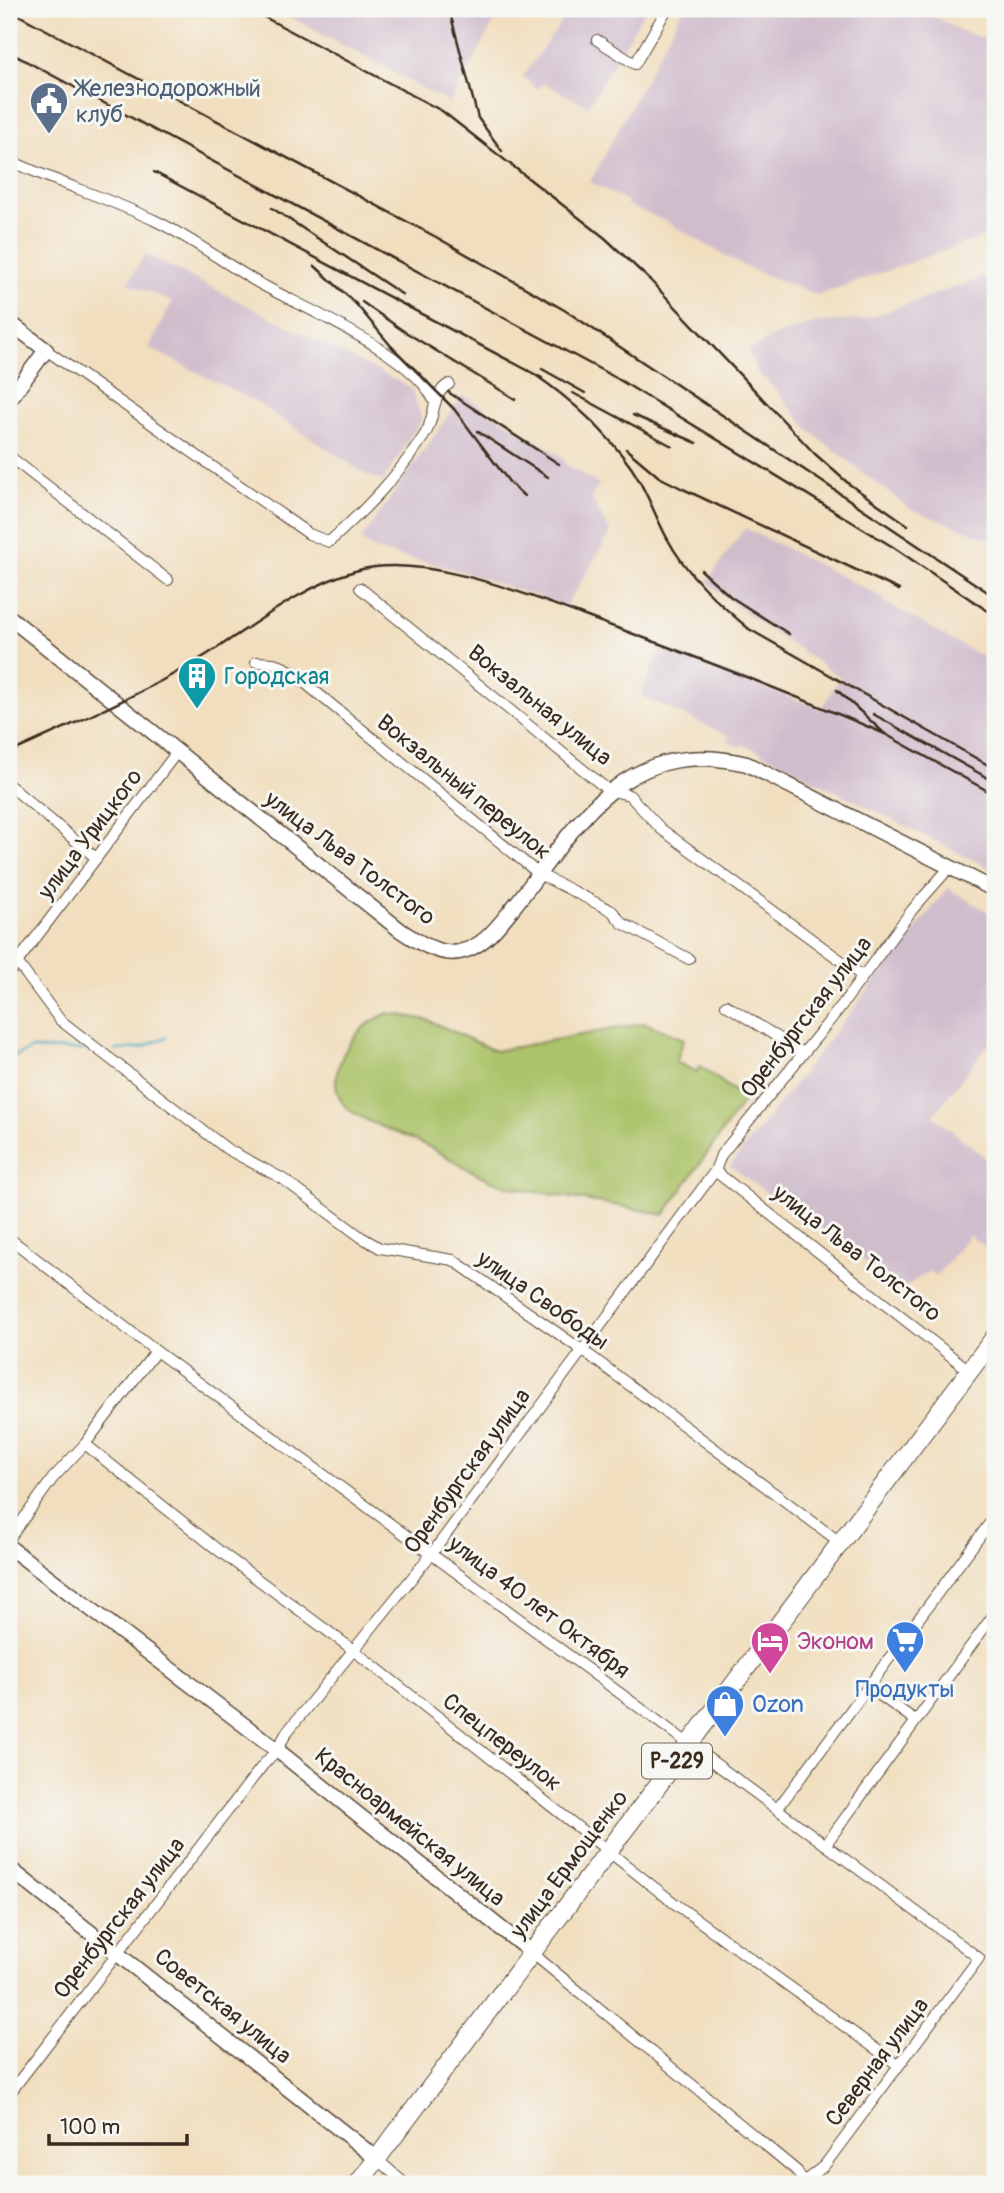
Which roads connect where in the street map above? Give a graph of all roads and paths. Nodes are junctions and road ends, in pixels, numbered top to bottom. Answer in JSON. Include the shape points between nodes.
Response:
{"nodes":[{"id":1,"x":667,"y":9,"type":"edge"},
{"id":2,"x":597,"y":40,"type":"dead end"},
{"id":3,"x":9,"y":160,"type":"edge"},
{"id":4,"x":9,"y":322,"type":"edge"},
{"id":5,"x":47,"y":350,"type":"junction"},
{"id":6,"x":449,"y":384,"type":"dead end"},
{"id":7,"x":9,"y":400,"type":"edge"},
{"id":8,"x":435,"y":403,"type":"junction"},
{"id":9,"x":9,"y":456,"type":"edge"},
{"id":10,"x":168,"y":580,"type":"dead end"},
{"id":11,"x":360,"y":588,"type":"dead end"},
{"id":12,"x":9,"y":617,"type":"edge"},
{"id":13,"x":256,"y":662,"type":"dead end"},
{"id":14,"x":177,"y":752,"type":"junction"},
{"id":15,"x":9,"y":785,"type":"edge"},
{"id":16,"x":608,"y":790,"type":"junction"},
{"id":17,"x":96,"y":858,"type":"junction"},
{"id":18,"x":950,"y":867,"type":"junction"},
{"id":19,"x":539,"y":874,"type":"junction"},
{"id":20,"x":995,"y":890,"type":"edge"},
{"id":21,"x":689,"y":959,"type":"dead end"},
{"id":22,"x":17,"y":962,"type":"junction"},
{"id":23,"x":9,"y":973,"type":"edge"},
{"id":24,"x":862,"y":976,"type":"junction"},
{"id":25,"x":726,"y":1005,"type":"dead end"},
{"id":26,"x":803,"y":1053,"type":"junction"},
{"id":27,"x":715,"y":1171,"type":"junction"},
{"id":28,"x":9,"y":1238,"type":"edge"},
{"id":29,"x":995,"y":1337,"type":"edge"},
{"id":30,"x":580,"y":1350,"type":"junction"},
{"id":31,"x":156,"y":1351,"type":"junction"},
{"id":32,"x":970,"y":1371,"type":"junction"},
{"id":33,"x":85,"y":1444,"type":"junction"},
{"id":34,"x":995,"y":1516,"type":"edge"},
{"id":35,"x":9,"y":1539,"type":"edge"},
{"id":36,"x":841,"y":1543,"type":"junction"},
{"id":37,"x":9,"y":1547,"type":"edge"},
{"id":38,"x":433,"y":1552,"type":"junction"},
{"id":39,"x":995,"y":1613,"type":"edge"},
{"id":40,"x":352,"y":1649,"type":"junction"},
{"id":41,"x":868,"y":1687,"type":"junction"},
{"id":42,"x":915,"y":1720,"type":"junction"},
{"id":43,"x":690,"y":1743,"type":"junction"},
{"id":44,"x":278,"y":1750,"type":"junction"},
{"id":45,"x":778,"y":1808,"type":"junction"},
{"id":46,"x":826,"y":1844,"type":"junction"},
{"id":47,"x":609,"y":1851,"type":"junction"},
{"id":48,"x":9,"y":1868,"type":"edge"},
{"id":49,"x":117,"y":1951,"type":"junction"},
{"id":50,"x":532,"y":1953,"type":"junction"},
{"id":51,"x":979,"y":1958,"type":"joint"},
{"id":52,"x":898,"y":2065,"type":"junction"},
{"id":53,"x":9,"y":2094,"type":"edge"},
{"id":54,"x":377,"y":2159,"type":"junction"},
{"id":55,"x":802,"y":2183,"type":"edge"},
{"id":56,"x":358,"y":2184,"type":"edge"},
{"id":57,"x":405,"y":2184,"type":"edge"}],
"edges":[{"from":1,"to":2,"type":"street","via":[[635,64]]},
{"from":3,"to":8,"type":"street","via":[[158,222],[370,343],[415,377]]},
{"from":4,"to":5,"type":"street"},
{"from":5,"to":7,"type":"street"},
{"from":5,"to":8,"type":"street","via":[[309,534],[329,542],[394,480],[427,433]]},
{"from":6,"to":8,"type":"street"},
{"from":9,"to":10,"type":"street"},
{"from":11,"to":16,"type":"street","name":"Вокзальная улица"},
{"from":12,"to":14,"type":"street","name":"улица Льва Толстого"},
{"from":13,"to":19,"type":"street","name":"Вокзальный переулок","via":[[289,670]]},
{"from":14,"to":17,"type":"street","name":"улица Урицкого"},
{"from":14,"to":19,"type":"street","name":"улица Льва Толстого","via":[[400,930],[445,952],[459,953],[484,940]]},
{"from":15,"to":17,"type":"street"},
{"from":16,"to":18,"type":"street","name":"улица Льва Толстого","via":[[646,768],[716,757],[747,764]]},
{"from":16,"to":19,"type":"street","name":"улица Льва Толстого"},
{"from":16,"to":24,"type":"street","name":"Вокзальная улица","via":[[629,795],[660,829]]},
{"from":17,"to":22,"type":"street","name":"улица Урицкого"},
{"from":18,"to":20,"type":"street","name":"улица Льва Толстого"},
{"from":18,"to":24,"type":"street","name":"Оренбургская улица"},
{"from":19,"to":21,"type":"street","name":"Вокзальный переулок","via":[[612,911],[622,923]]},
{"from":22,"to":23,"type":"street","name":"улица Урицкого"},
{"from":22,"to":30,"type":"street","name":"улица Свободы","via":[[60,1020],[227,1149],[284,1179],[380,1248],[453,1260]]},
{"from":24,"to":26,"type":"street","name":"Оренбургская улица"},
{"from":25,"to":26,"type":"street"},
{"from":26,"to":27,"type":"street","name":"Оренбургская улица","via":[[721,1155]]},
{"from":27,"to":30,"type":"street","name":"Оренбургская улица"},
{"from":27,"to":32,"type":"street","name":"улица Льва Толстого"},
{"from":28,"to":31,"type":"street","name":"улица 40 лет Октября"},
{"from":29,"to":32,"type":"highway","name":"улица Ермощенко","number":"Р-229"},
{"from":30,"to":36,"type":"street","name":"улица Свободы"},
{"from":30,"to":38,"type":"street","name":"Оренбургская улица"},
{"from":31,"to":33,"type":"street"},
{"from":31,"to":38,"type":"street","name":"улица 40 лет Октября"},
{"from":32,"to":36,"type":"highway","name":"улица Ермощенко","number":"Р-229"},
{"from":33,"to":35,"type":"street","via":[[52,1478]]},
{"from":33,"to":40,"type":"street","name":"Спецпереулок"},
{"from":34,"to":41,"type":"street"},
{"from":36,"to":43,"type":"highway","name":"улица Ермощенко","number":"Р-229"},
{"from":37,"to":44,"type":"street","name":"Красноармейская улица"},
{"from":38,"to":40,"type":"street","name":"Оренбургская улица"},
{"from":38,"to":43,"type":"street","name":"улица 40 лет Октября"},
{"from":39,"to":42,"type":"street"},
{"from":40,"to":44,"type":"street","name":"Оренбургская улица"},
{"from":40,"to":47,"type":"street","name":"Спецпереулок"},
{"from":41,"to":42,"type":"street"},
{"from":41,"to":45,"type":"street"},
{"from":42,"to":46,"type":"street"},
{"from":43,"to":45,"type":"street","name":"улица 40 лет Октября"},
{"from":43,"to":47,"type":"highway","name":"улица Ермощенко","number":"Р-229"},
{"from":44,"to":49,"type":"street","name":"Оренбургская улица"},
{"from":44,"to":50,"type":"street","name":"Красноармейская улица"},
{"from":45,"to":46,"type":"street","name":"улица 40 лет Октября"},
{"from":46,"to":51,"type":"street","name":"улица 40 лет Октября"},
{"from":47,"to":50,"type":"highway","name":"улица Ермощенко","number":"Р-229"},
{"from":47,"to":52,"type":"street","name":"Спецпереулок"},
{"from":48,"to":49,"type":"street","name":"Советская улица"},
{"from":49,"to":53,"type":"street","name":"Оренбургская улица"},
{"from":49,"to":54,"type":"street","name":"Советская улица"},
{"from":50,"to":54,"type":"highway","name":"улица Ермощенко","number":"Р-229"},
{"from":50,"to":55,"type":"street","name":"Красноармейская улица","via":[[797,2171]]},
{"from":51,"to":52,"type":"street","name":"Северная улица"},
{"from":52,"to":55,"type":"street","name":"Северная улица","via":[[824,2166]]},
{"from":54,"to":56,"type":"highway","name":"улица Ермощенко","number":"Р-229"},
{"from":54,"to":57,"type":"street","name":"Советская улица"}]}
